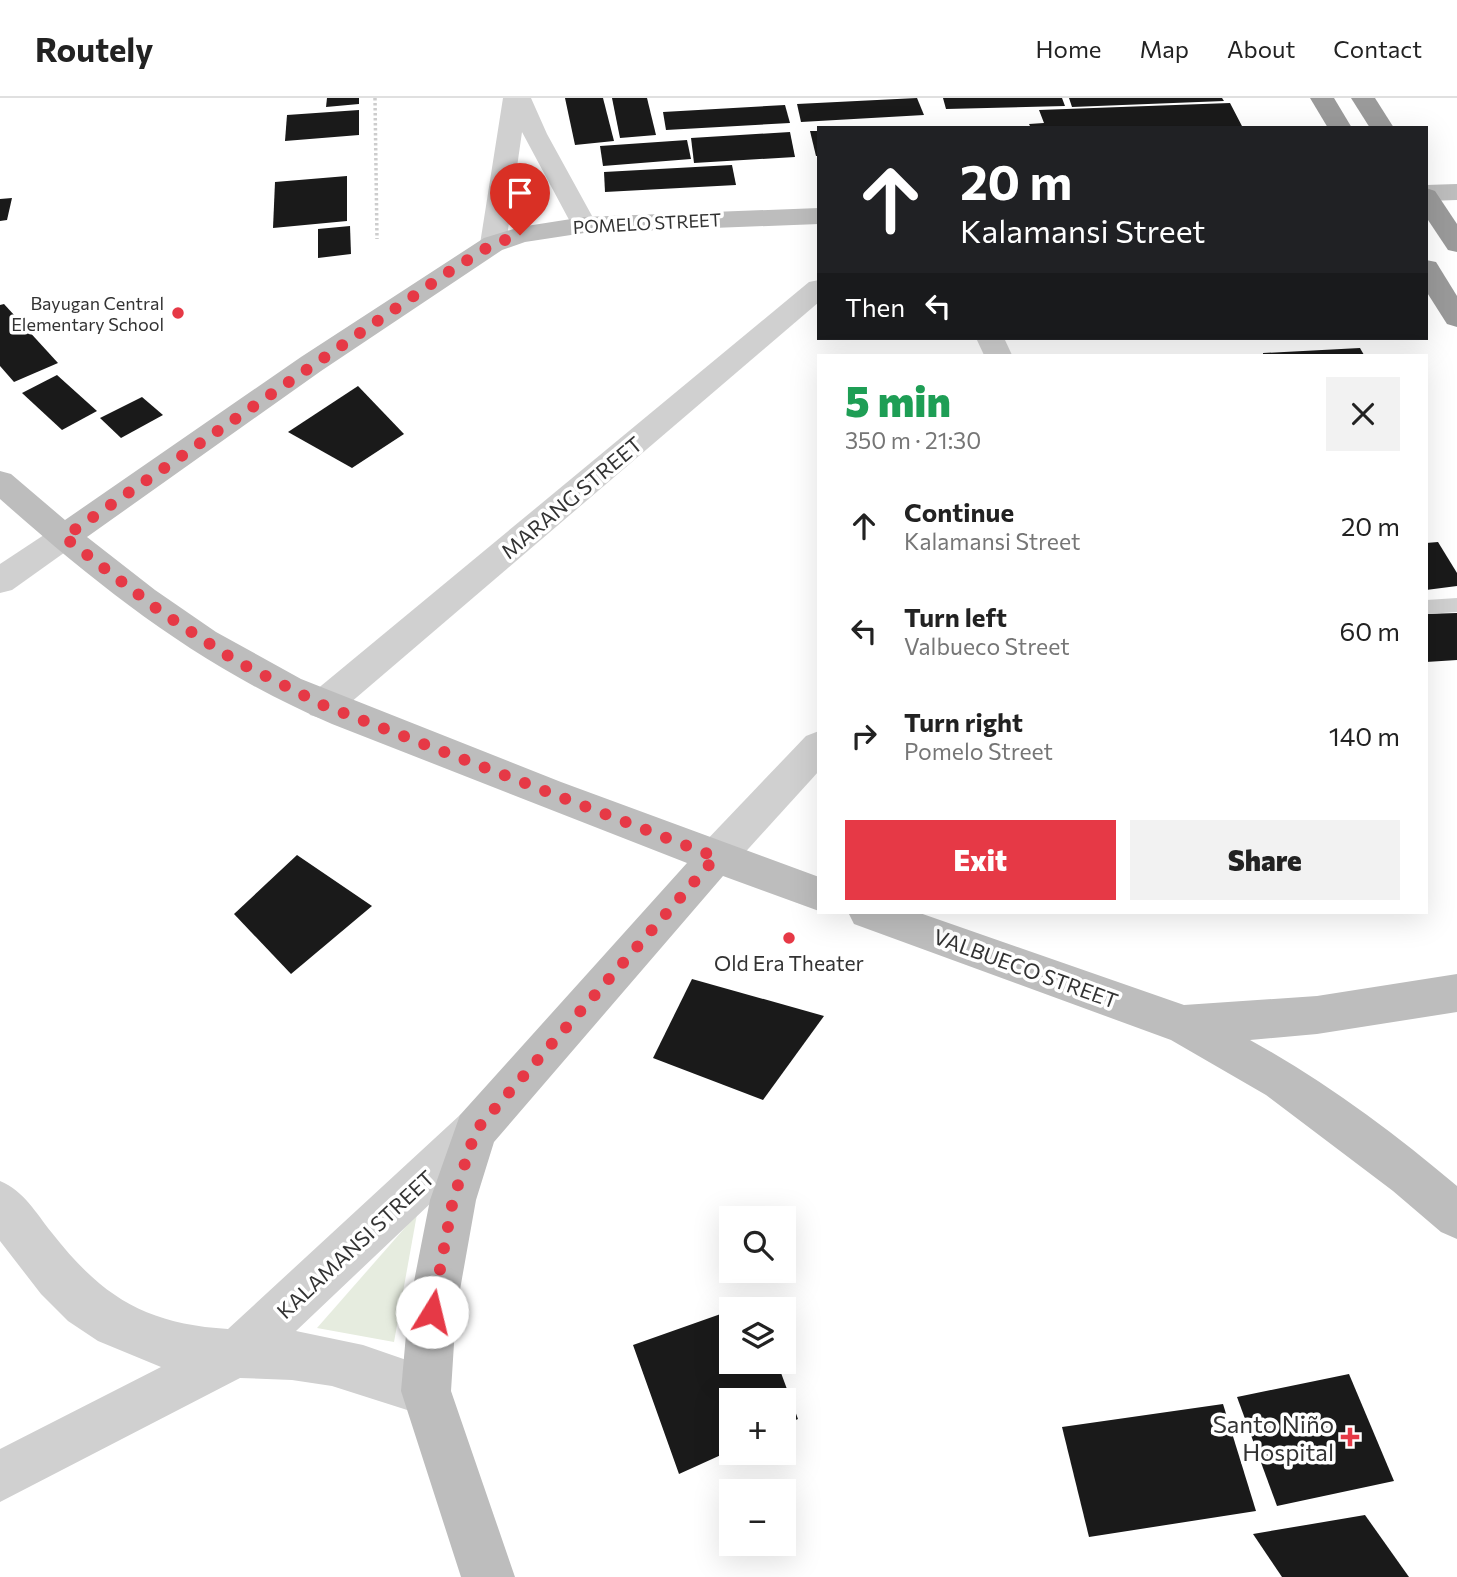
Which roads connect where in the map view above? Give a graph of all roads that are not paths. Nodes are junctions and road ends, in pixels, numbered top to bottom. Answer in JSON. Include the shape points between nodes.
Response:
{"nodes":[{"id":1,"x":517,"y":98,"type":"edge"},
{"id":2,"x":1322,"y":98,"type":"edge"},
{"id":3,"x":1363,"y":98,"type":"edge"},
{"id":4,"x":1339,"y":126,"type":"edge"},
{"id":5,"x":1381,"y":126,"type":"edge"},
{"id":6,"x":1457,"y":192,"type":"edge"},
{"id":7,"x":1428,"y":195,"type":"edge"},
{"id":8,"x":1428,"y":198,"type":"edge"},
{"id":9,"x":817,"y":216,"type":"edge"},
{"id":10,"x":584,"y":225,"type":"junction"},
{"id":11,"x":493,"y":244,"type":"junction"},
{"id":12,"x":1457,"y":244,"type":"edge"},
{"id":13,"x":1428,"y":271,"type":"edge"},
{"id":14,"x":817,"y":290,"type":"edge"},
{"id":15,"x":1457,"y":318,"type":"edge"},
{"id":16,"x":0,"y":482,"type":"edge"},
{"id":17,"x":64,"y":537,"type":"junction"},
{"id":18,"x":0,"y":581,"type":"edge"},
{"id":19,"x":1457,"y":605,"type":"edge"},
{"id":20,"x":1428,"y":607,"type":"edge"},
{"id":21,"x":323,"y":705,"type":"junction"},
{"id":22,"x":817,"y":748,"type":"edge"},
{"id":23,"x":716,"y":857,"type":"junction"},
{"id":24,"x":817,"y":893,"type":"edge"},
{"id":25,"x":874,"y":914,"type":"edge"},
{"id":26,"x":1457,"y":993,"type":"edge"},
{"id":27,"x":1184,"y":1025,"type":"junction"},
{"id":28,"x":476,"y":1130,"type":"junction"},
{"id":29,"x":0,"y":1204,"type":"edge"},
{"id":30,"x":1457,"y":1216,"type":"edge"},
{"id":31,"x":237,"y":1354,"type":"junction"},
{"id":32,"x":426,"y":1391,"type":"junction"},
{"id":33,"x":0,"y":1476,"type":"edge"},
{"id":34,"x":488,"y":1577,"type":"edge"}],
"edges":[{"from":1,"to":10,"type":"street"},
{"from":1,"to":11,"type":"street"},
{"from":2,"to":4,"type":"highway"},
{"from":3,"to":5,"type":"highway"},
{"from":6,"to":7,"type":"street"},
{"from":8,"to":12,"type":"highway"},
{"from":9,"to":10,"type":"street","name":"POMELO STREET"},
{"from":10,"to":11,"type":"street","name":"POMELO STREET"},
{"from":11,"to":17,"type":"street","name":"POMELO STREET","via":[[311,364]]},
{"from":13,"to":15,"type":"highway"},
{"from":14,"to":21,"type":"street","name":"MARANG STREET"},
{"from":16,"to":17,"type":"street"},
{"from":17,"to":18,"type":"street"},
{"from":17,"to":21,"type":"street","via":[[161,612],[225,654]]},
{"from":19,"to":20,"type":"lane"},
{"from":21,"to":23,"type":"street"},
{"from":22,"to":23,"type":"street","name":"KALAMANSI STREET"},
{"from":23,"to":24,"type":"street"},
{"from":23,"to":28,"type":"street","name":"KALAMANSI STREET"},
{"from":25,"to":27,"type":"street","name":"VALBUECO STREET"},
{"from":26,"to":27,"type":"street","name":"VALBUECO STREET","via":[[1317,1015]]},
{"from":27,"to":30,"type":"street","name":"VALBUECO STREET","via":[[1281,1080]]},
{"from":28,"to":31,"type":"street","name":"KALAMANSI STREET"},
{"from":28,"to":32,"type":"street","via":[[442,1250]]},
{"from":29,"to":31,"type":"street","via":[[66,1287],[97,1314],[135,1336]]},
{"from":31,"to":32,"type":"street","via":[[296,1355],[338,1362]]},
{"from":31,"to":33,"type":"street","name":"KALAMANSI STREET"},
{"from":32,"to":34,"type":"street"}]}
